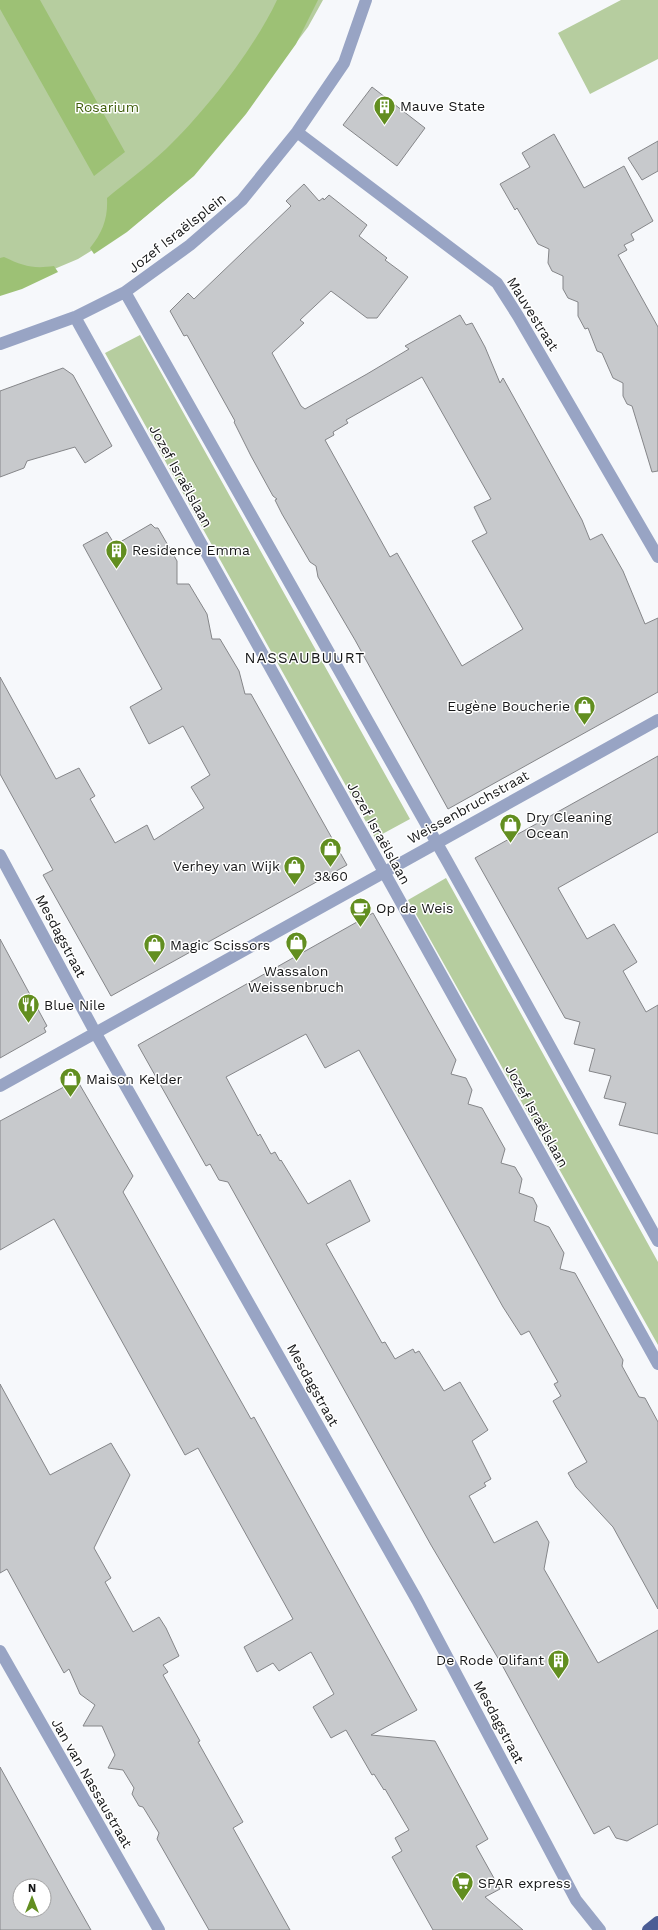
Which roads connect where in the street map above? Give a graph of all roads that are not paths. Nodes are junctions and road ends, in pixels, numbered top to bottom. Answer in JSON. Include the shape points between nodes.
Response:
{"nodes":[{"id":1,"x":366,"y":0,"type":"edge"},
{"id":2,"x":297,"y":132,"type":"junction"},
{"id":3,"x":125,"y":292,"type":"junction"},
{"id":4,"x":75,"y":317,"type":"junction"},
{"id":5,"x":0,"y":344,"type":"edge"},
{"id":6,"x":658,"y":557,"type":"edge"},
{"id":7,"x":658,"y":720,"type":"edge"},
{"id":8,"x":435,"y":843,"type":"junction"},
{"id":9,"x":0,"y":855,"type":"edge"},
{"id":10,"x":384,"y":871,"type":"junction"},
{"id":11,"x":96,"y":1032,"type":"junction"},
{"id":12,"x":0,"y":1086,"type":"edge"},
{"id":13,"x":658,"y":1241,"type":"edge"},
{"id":14,"x":658,"y":1364,"type":"edge"},
{"id":15,"x":0,"y":1651,"type":"edge"},
{"id":16,"x":658,"y":1922,"type":"edge"},
{"id":17,"x":159,"y":1930,"type":"edge"},
{"id":18,"x":600,"y":1930,"type":"edge"},
{"id":19,"x":648,"y":1930,"type":"edge"}],
"edges":[{"from":1,"to":2,"type":"street","name":"Jozef Israëlsplein","via":[[344,63]]},
{"from":2,"to":3,"type":"street","name":"Jozef Israëlsplein","via":[[242,200],[190,245]]},
{"from":2,"to":6,"type":"street","name":"Mauvestraat","via":[[496,283],[518,316]]},
{"from":3,"to":4,"type":"street","name":"Jozef Israëlsplein"},
{"from":3,"to":8,"type":"street"},
{"from":4,"to":5,"type":"street","name":"Jozef Israëlsplein"},
{"from":4,"to":10,"type":"street","name":"Jozef Israëlslaan"},
{"from":7,"to":8,"type":"street","name":"Weissenbruchstraat"},
{"from":8,"to":10,"type":"street","name":"Weissenbruchstraat"},
{"from":8,"to":13,"type":"street"},
{"from":9,"to":11,"type":"street","name":"Mesdagstraat"},
{"from":10,"to":11,"type":"street","name":"Weissenbruchstraat"},
{"from":10,"to":14,"type":"street","name":"Jozef Israëlslaan"},
{"from":11,"to":12,"type":"street","name":"Weissenbruchstraat"},
{"from":11,"to":18,"type":"street","name":"Mesdagstraat","via":[[417,1600],[576,1900]]},
{"from":15,"to":17,"type":"street","name":"Jan van Nassaustraat"},
{"from":16,"to":19,"type":"main road"}]}
